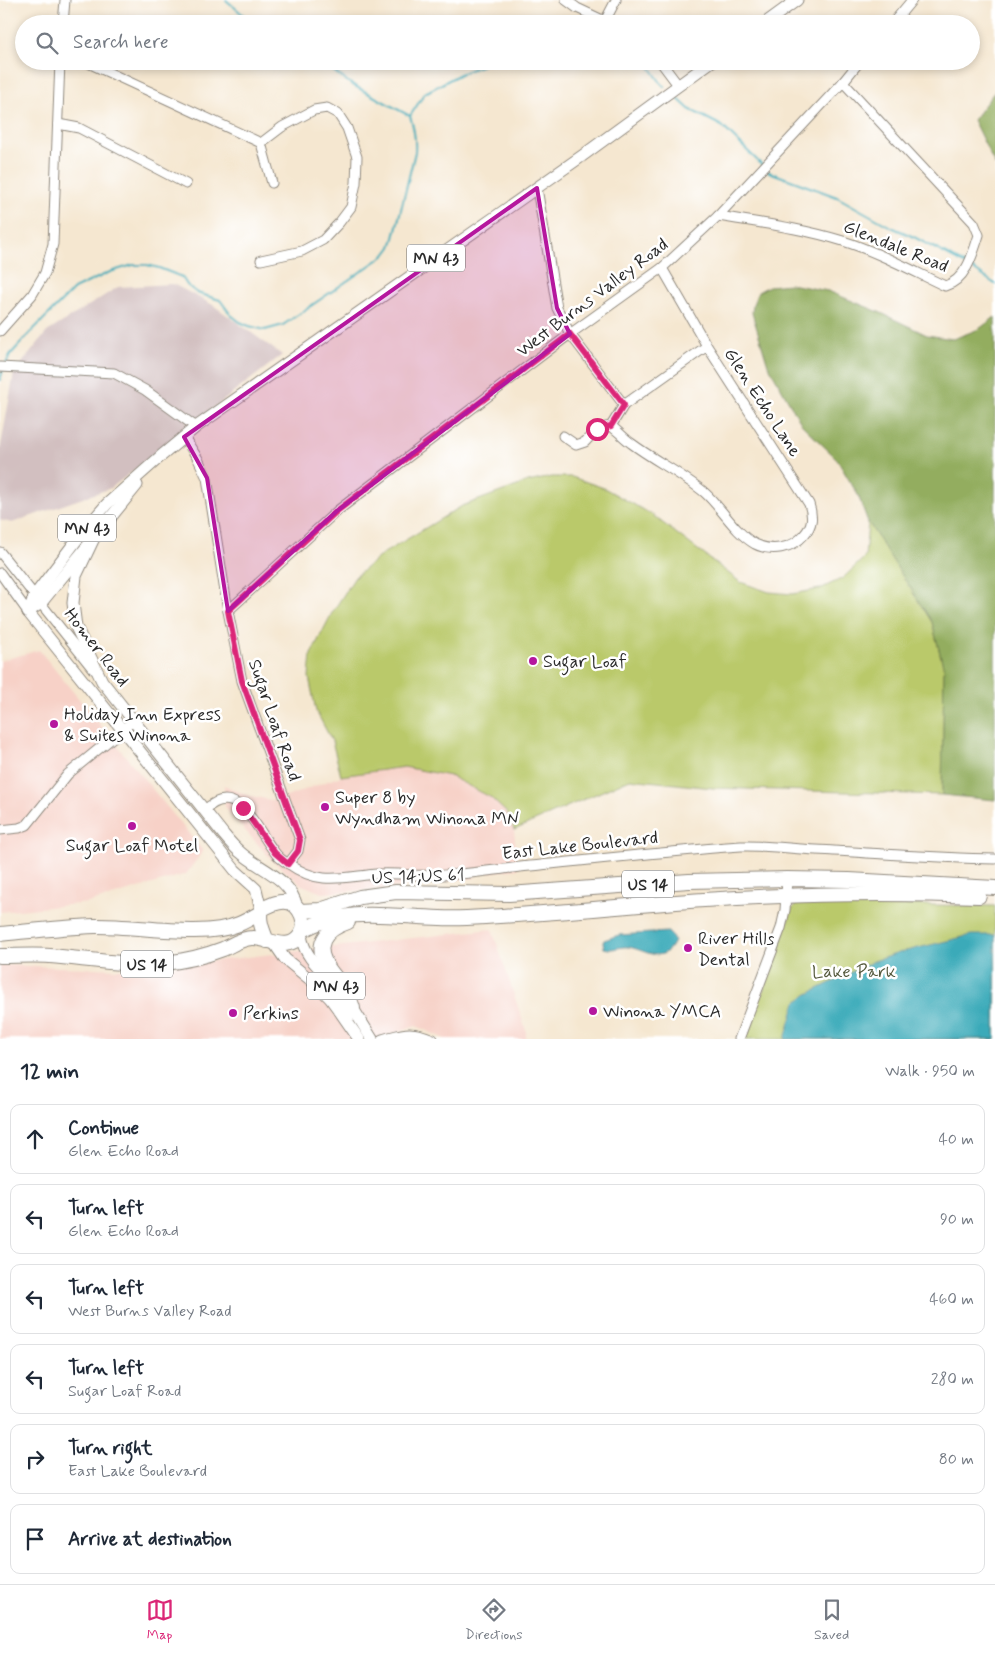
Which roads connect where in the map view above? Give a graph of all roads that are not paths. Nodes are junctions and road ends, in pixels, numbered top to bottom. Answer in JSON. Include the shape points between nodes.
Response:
{"nodes":[{"id":1,"x":65,"y":0,"type":"edge"},
{"id":2,"x":566,"y":0,"type":"edge"},
{"id":3,"x":616,"y":0,"type":"edge"},
{"id":4,"x":797,"y":0,"type":"edge"},
{"id":5,"x":912,"y":0,"type":"edge"},
{"id":6,"x":64,"y":15,"type":"edge"},
{"id":7,"x":592,"y":15,"type":"edge"},
{"id":8,"x":611,"y":15,"type":"edge"},
{"id":9,"x":776,"y":15,"type":"edge"},
{"id":10,"x":900,"y":15,"type":"edge"},
{"id":11,"x":60,"y":70,"type":"edge"},
{"id":12,"x":103,"y":70,"type":"edge"},
{"id":13,"x":667,"y":70,"type":"edge"},
{"id":14,"x":699,"y":70,"type":"edge"},
{"id":15,"x":853,"y":70,"type":"edge"},
{"id":16,"x":843,"y":82,"type":"junction"},
{"id":17,"x":678,"y":85,"type":"junction"},
{"id":18,"x":58,"y":124,"type":"junction"},
{"id":19,"x":261,"y":143,"type":"junction"},
{"id":20,"x":272,"y":182,"type":"dead end"},
{"id":21,"x":186,"y":184,"type":"dead end"},
{"id":22,"x":537,"y":188,"type":"junction"},
{"id":23,"x":718,"y":216,"type":"junction"},
{"id":24,"x":261,"y":260,"type":"dead end"},
{"id":25,"x":662,"y":268,"type":"junction"},
{"id":26,"x":0,"y":330,"type":"edge"},
{"id":27,"x":570,"y":334,"type":"junction"},
{"id":28,"x":707,"y":346,"type":"junction"},
{"id":29,"x":0,"y":367,"type":"edge"},
{"id":30,"x":624,"y":405,"type":"junction"},
{"id":31,"x":611,"y":426,"type":"junction"},
{"id":32,"x":196,"y":427,"type":"junction"},
{"id":33,"x":563,"y":436,"type":"dead end"},
{"id":34,"x":184,"y":437,"type":"junction"},
{"id":35,"x":160,"y":456,"type":"junction"},
{"id":36,"x":95,"y":536,"type":"junction"},
{"id":37,"x":0,"y":552,"type":"edge"},
{"id":38,"x":0,"y":573,"type":"edge"},
{"id":39,"x":38,"y":599,"type":"junction"},
{"id":40,"x":228,"y":611,"type":"junction"},
{"id":41,"x":28,"y":612,"type":"junction"},
{"id":42,"x":102,"y":681,"type":"junction"},
{"id":43,"x":133,"y":721,"type":"junction"},
{"id":44,"x":123,"y":729,"type":"junction"},
{"id":45,"x":205,"y":810,"type":"junction"},
{"id":46,"x":0,"y":830,"type":"edge"},
{"id":47,"x":995,"y":859,"type":"edge"},
{"id":48,"x":288,"y":864,"type":"junction"},
{"id":49,"x":787,"y":879,"type":"junction"},
{"id":50,"x":995,"y":888,"type":"edge"},
{"id":51,"x":786,"y":896,"type":"junction"},
{"id":52,"x":995,"y":897,"type":"edge"},
{"id":53,"x":298,"y":909,"type":"junction"},
{"id":54,"x":260,"y":912,"type":"junction"},
{"id":55,"x":385,"y":915,"type":"junction"},
{"id":56,"x":302,"y":932,"type":"junction"},
{"id":57,"x":0,"y":934,"type":"edge"},
{"id":58,"x":270,"y":942,"type":"junction"},
{"id":59,"x":0,"y":956,"type":"edge"},
{"id":60,"x":317,"y":985,"type":"junction"},
{"id":61,"x":354,"y":1008,"type":"junction"},
{"id":62,"x":359,"y":1039,"type":"edge"},
{"id":63,"x":366,"y":1039,"type":"edge"},
{"id":64,"x":372,"y":1039,"type":"edge"},
{"id":65,"x":382,"y":1039,"type":"edge"},
{"id":66,"x":433,"y":1039,"type":"edge"},
{"id":67,"x":739,"y":1039,"type":"edge"}],
"edges":[{"from":1,"to":6,"type":"street"},
{"from":2,"to":7,"type":"street"},
{"from":3,"to":8,"type":"street"},
{"from":4,"to":9,"type":"main road"},
{"from":5,"to":10,"type":"street"},
{"from":11,"to":18,"type":"street"},
{"from":12,"to":19,"type":"street"},
{"from":13,"to":17,"type":"street"},
{"from":14,"to":17,"type":"main road","number":"MN 43"},
{"from":15,"to":16,"type":"street","name":"West Burns Valley Road"},
{"from":16,"to":23,"type":"street","name":"West Burns Valley Road"},
{"from":16,"to":23,"type":"street","name":"Glendale Road","via":[[974,223],[979,235],[973,254],[952,284],[944,286],[841,240]]},
{"from":17,"to":22,"type":"main road","number":"MN 43"},
{"from":18,"to":21,"type":"street","via":[[79,128]]},
{"from":18,"to":26,"type":"street","via":[[53,244],[45,273],[32,295]]},
{"from":19,"to":20,"type":"street"},
{"from":19,"to":24,"type":"street","via":[[314,110],[327,108],[338,114],[347,128],[357,157],[351,207],[339,224],[323,240],[302,251]]},
{"from":22,"to":27,"type":"street","via":[[558,308]]},
{"from":22,"to":32,"type":"main road","number":"MN 43"},
{"from":23,"to":25,"type":"street","name":"West Burns Valley Road"},
{"from":25,"to":27,"type":"street","name":"West Burns Valley Road"},
{"from":25,"to":28,"type":"street","name":"Glen Echo Lane"},
{"from":27,"to":30,"type":"street"},
{"from":27,"to":40,"type":"street","name":"West Burns Valley Road","via":[[337,511]]},
{"from":28,"to":30,"type":"street"},
{"from":28,"to":31,"type":"street","name":"Glen Echo Lane","via":[[809,504],[812,518],[802,538],[784,548],[768,549],[755,544],[705,493]]},
{"from":29,"to":32,"type":"street","via":[[114,373],[166,403]]},
{"from":30,"to":31,"type":"street"},
{"from":31,"to":33,"type":"street","via":[[597,429],[585,442],[576,445]]},
{"from":32,"to":34,"type":"main road","number":"MN 43"},
{"from":34,"to":35,"type":"main road","number":"MN 43"},
{"from":34,"to":40,"type":"street","name":"Sugar Loaf Road","via":[[206,478]]},
{"from":35,"to":36,"type":"main road","number":"MN 43"},
{"from":35,"to":39,"type":"main road","number":"MN 43","via":[[106,504],[82,533]]},
{"from":36,"to":39,"type":"main road","number":"MN 43"},
{"from":36,"to":42,"type":"main road","number":"MN 43","via":[[76,576],[73,603],[76,627]]},
{"from":37,"to":39,"type":"street","name":"Homer Road"},
{"from":38,"to":41,"type":"street","name":"Homer Road"},
{"from":39,"to":41,"type":"main road","number":"MN 43"},
{"from":39,"to":42,"type":"street","name":"Homer Road"},
{"from":40,"to":48,"type":"street","name":"Sugar Loaf Road","via":[[242,681],[300,840],[298,851]]},
{"from":41,"to":44,"type":"main road","name":"Homer Road"},
{"from":42,"to":43,"type":"main road","name":"Homer Road","number":"MN 43"},
{"from":43,"to":44,"type":"street"},
{"from":43,"to":45,"type":"main road","name":"Homer Road","number":"MN 43"},
{"from":44,"to":46,"type":"street","via":[[68,774],[27,825]]},
{"from":44,"to":54,"type":"main road","name":"Homer Road","via":[[235,870],[256,889]]},
{"from":45,"to":48,"type":"street","name":"East Lake Boulevard","via":[[220,800],[236,802],[275,853]]},
{"from":45,"to":53,"type":"main road","number":"MN 43","via":[[239,852],[280,879],[295,898]]},
{"from":47,"to":48,"type":"street","name":"East Lake Boulevard","via":[[744,846],[463,874],[386,874],[331,879],[311,876]]},
{"from":49,"to":50,"type":"highway","number":"US 14"},
{"from":49,"to":51,"type":"street"},
{"from":49,"to":53,"type":"highway","name":"US 14;US 61","number":"US 14","via":[[689,881],[509,894],[396,892],[360,897],[320,910]]},
{"from":51,"to":52,"type":"highway","number":"US 14","via":[[891,894]]},
{"from":51,"to":55,"type":"highway","name":"US 14;US 61","number":"US 14","via":[[484,917]]},
{"from":51,"to":67,"type":"street","via":[[781,928]]},
{"from":53,"to":54,"type":"highway","name":"US 14;US 61","number":"US 14","via":[[290,903],[278,901]]},
{"from":53,"to":56,"type":"highway","via":[[303,919]]},
{"from":54,"to":57,"type":"highway","name":"US 14;US 61","number":"US 14","via":[[239,924],[211,930],[93,926]]},
{"from":54,"to":58,"type":"highway","via":[[263,931]]},
{"from":55,"to":56,"type":"highway","name":"US 14;US 61","number":"US 14","via":[[346,916]]},
{"from":55,"to":61,"type":"highway","via":[[354,920],[336,927],[322,943],[325,963]]},
{"from":56,"to":58,"type":"highway","name":"US 14;US 61","number":"US 14","via":[[288,943]]},
{"from":56,"to":61,"type":"main road","number":"MN 43","via":[[309,957]]},
{"from":58,"to":59,"type":"highway","name":"US 14;US 61","number":"US 14","via":[[252,937],[202,956],[152,964]]},
{"from":58,"to":60,"type":"main road","number":"MN 43"},
{"from":60,"to":62,"type":"main road","number":"MN 43","via":[[342,1013]]},
{"from":60,"to":63,"type":"street","via":[[334,995]]},
{"from":61,"to":64,"type":"main road","number":"MN 43"},
{"from":65,"to":66,"type":"street","via":[[408,1032]]}]}
